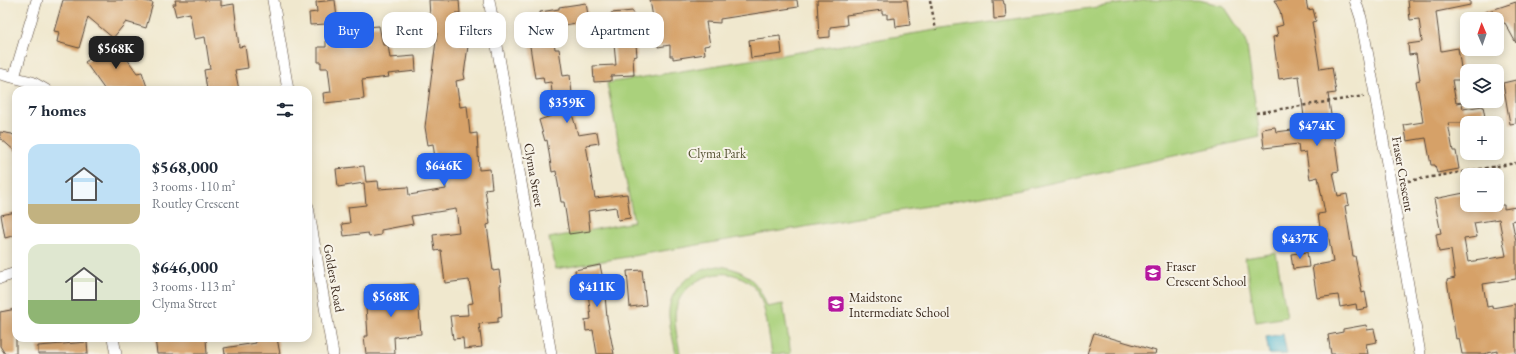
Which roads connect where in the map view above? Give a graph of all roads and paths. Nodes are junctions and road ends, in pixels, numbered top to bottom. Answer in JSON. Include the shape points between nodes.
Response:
{"nodes":[{"id":1,"x":37,"y":0,"type":"edge"},
{"id":2,"x":273,"y":0,"type":"edge"},
{"id":3,"x":489,"y":0,"type":"edge"},
{"id":4,"x":930,"y":0,"type":"edge"},
{"id":5,"x":1355,"y":0,"type":"edge"},
{"id":6,"x":936,"y":30,"type":"dead end"},
{"id":7,"x":0,"y":74,"type":"edge"},
{"id":8,"x":14,"y":77,"type":"junction"},
{"id":9,"x":39,"y":86,"type":"edge"},
{"id":10,"x":287,"y":86,"type":"edge"},
{"id":11,"x":1375,"y":94,"type":"junction"},
{"id":12,"x":1256,"y":113,"type":"dead end"},
{"id":13,"x":1516,"y":163,"type":"edge"},
{"id":14,"x":1390,"y":184,"type":"junction"},
{"id":15,"x":312,"y":231,"type":"edge"},
{"id":16,"x":12,"y":274,"type":"edge"},
{"id":17,"x":0,"y":278,"type":"edge"},
{"id":18,"x":114,"y":342,"type":"edge"},
{"id":19,"x":116,"y":354,"type":"edge"},
{"id":20,"x":333,"y":354,"type":"edge"},
{"id":21,"x":551,"y":354,"type":"edge"},
{"id":22,"x":1420,"y":354,"type":"edge"}],
"edges":[{"from":1,"to":8,"type":"street"},
{"from":2,"to":10,"type":"street"},
{"from":3,"to":21,"type":"street","name":"Clyma Street"},
{"from":4,"to":6,"type":"path"},
{"from":5,"to":11,"type":"street","name":"Fraser Crescent","via":[[1361,18]]},
{"from":7,"to":8,"type":"street"},
{"from":8,"to":9,"type":"street"},
{"from":11,"to":12,"type":"path"},
{"from":11,"to":14,"type":"street","name":"Fraser Crescent"},
{"from":13,"to":14,"type":"path"},
{"from":14,"to":22,"type":"street","name":"Fraser Crescent"},
{"from":15,"to":20,"type":"street","name":"Golders Road"},
{"from":16,"to":17,"type":"street"},
{"from":18,"to":19,"type":"street"}]}
